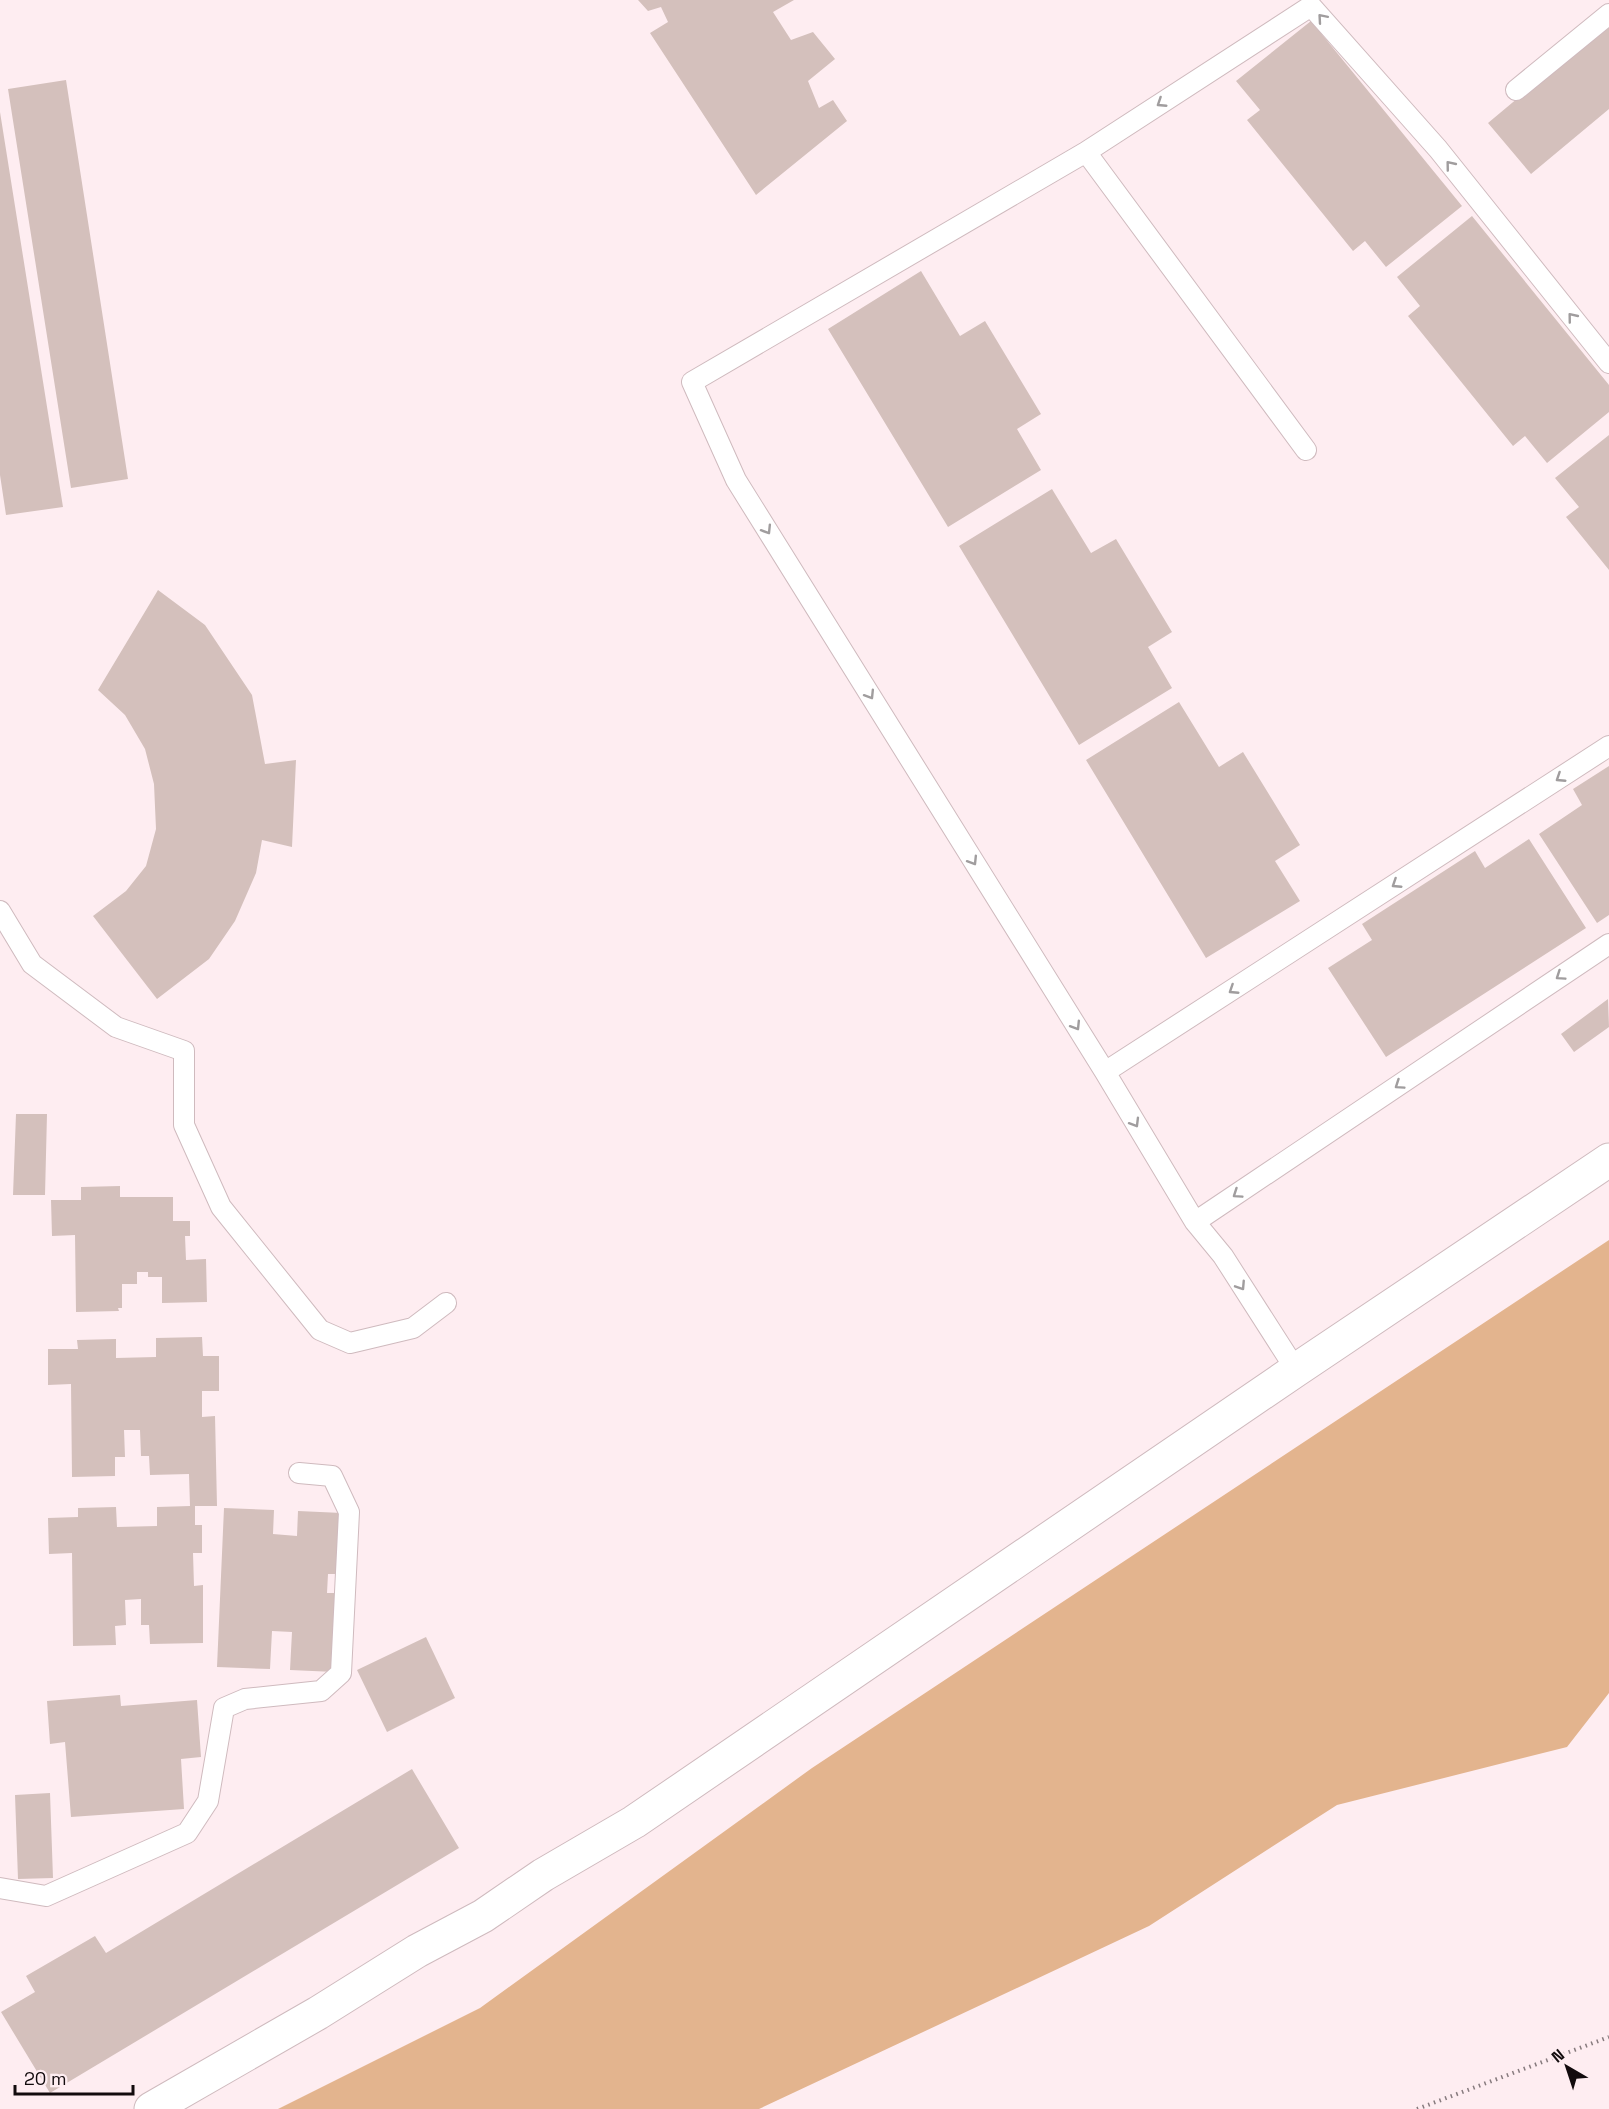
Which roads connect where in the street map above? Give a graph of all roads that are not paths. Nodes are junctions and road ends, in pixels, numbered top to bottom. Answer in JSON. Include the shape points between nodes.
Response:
{"nodes":[{"id":1,"x":1609,"y":14,"type":"edge"},
{"id":2,"x":1516,"y":90,"type":"dead end"},
{"id":3,"x":1086,"y":152,"type":"junction"},
{"id":4,"x":1609,"y":363,"type":"edge"},
{"id":5,"x":1306,"y":450,"type":"dead end"},
{"id":6,"x":1609,"y":746,"type":"edge"},
{"id":7,"x":0,"y":911,"type":"edge"},
{"id":8,"x":1609,"y":944,"type":"edge"},
{"id":9,"x":1105,"y":1072,"type":"junction"},
{"id":10,"x":1609,"y":1160,"type":"edge"},
{"id":11,"x":1195,"y":1222,"type":"junction"},
{"id":12,"x":446,"y":1303,"type":"dead end"},
{"id":13,"x":1296,"y":1370,"type":"junction"},
{"id":14,"x":299,"y":1473,"type":"dead end"},
{"id":15,"x":0,"y":1888,"type":"edge"},
{"id":16,"x":151,"y":2109,"type":"edge"}],
"edges":[{"from":1,"to":2,"type":"lane"},
{"from":4,"to":3,"type":"lane","one_way":true,"via":[[1438,149],[1311,6]]},
{"from":3,"to":5,"type":"lane"},
{"from":3,"to":9,"type":"lane","one_way":true,"via":[[692,382],[736,480]]},
{"from":6,"to":9,"type":"lane","one_way":true},
{"from":7,"to":12,"type":"lane","via":[[32,964],[116,1027],[184,1052],[184,1125],[221,1207],[320,1330],[350,1343],[413,1328]]},
{"from":8,"to":11,"type":"lane","one_way":true},
{"from":9,"to":11,"type":"lane","one_way":true},
{"from":10,"to":13,"type":"street"},
{"from":11,"to":13,"type":"lane","one_way":true,"via":[[1222,1256]]},
{"from":13,"to":16,"type":"street","via":[[634,1822],[543,1875],[483,1916]]},
{"from":14,"to":15,"type":"lane","via":[[332,1476],[349,1512],[341,1673],[321,1691],[245,1699],[224,1708],[208,1801],[187,1833],[45,1896]]}]}
